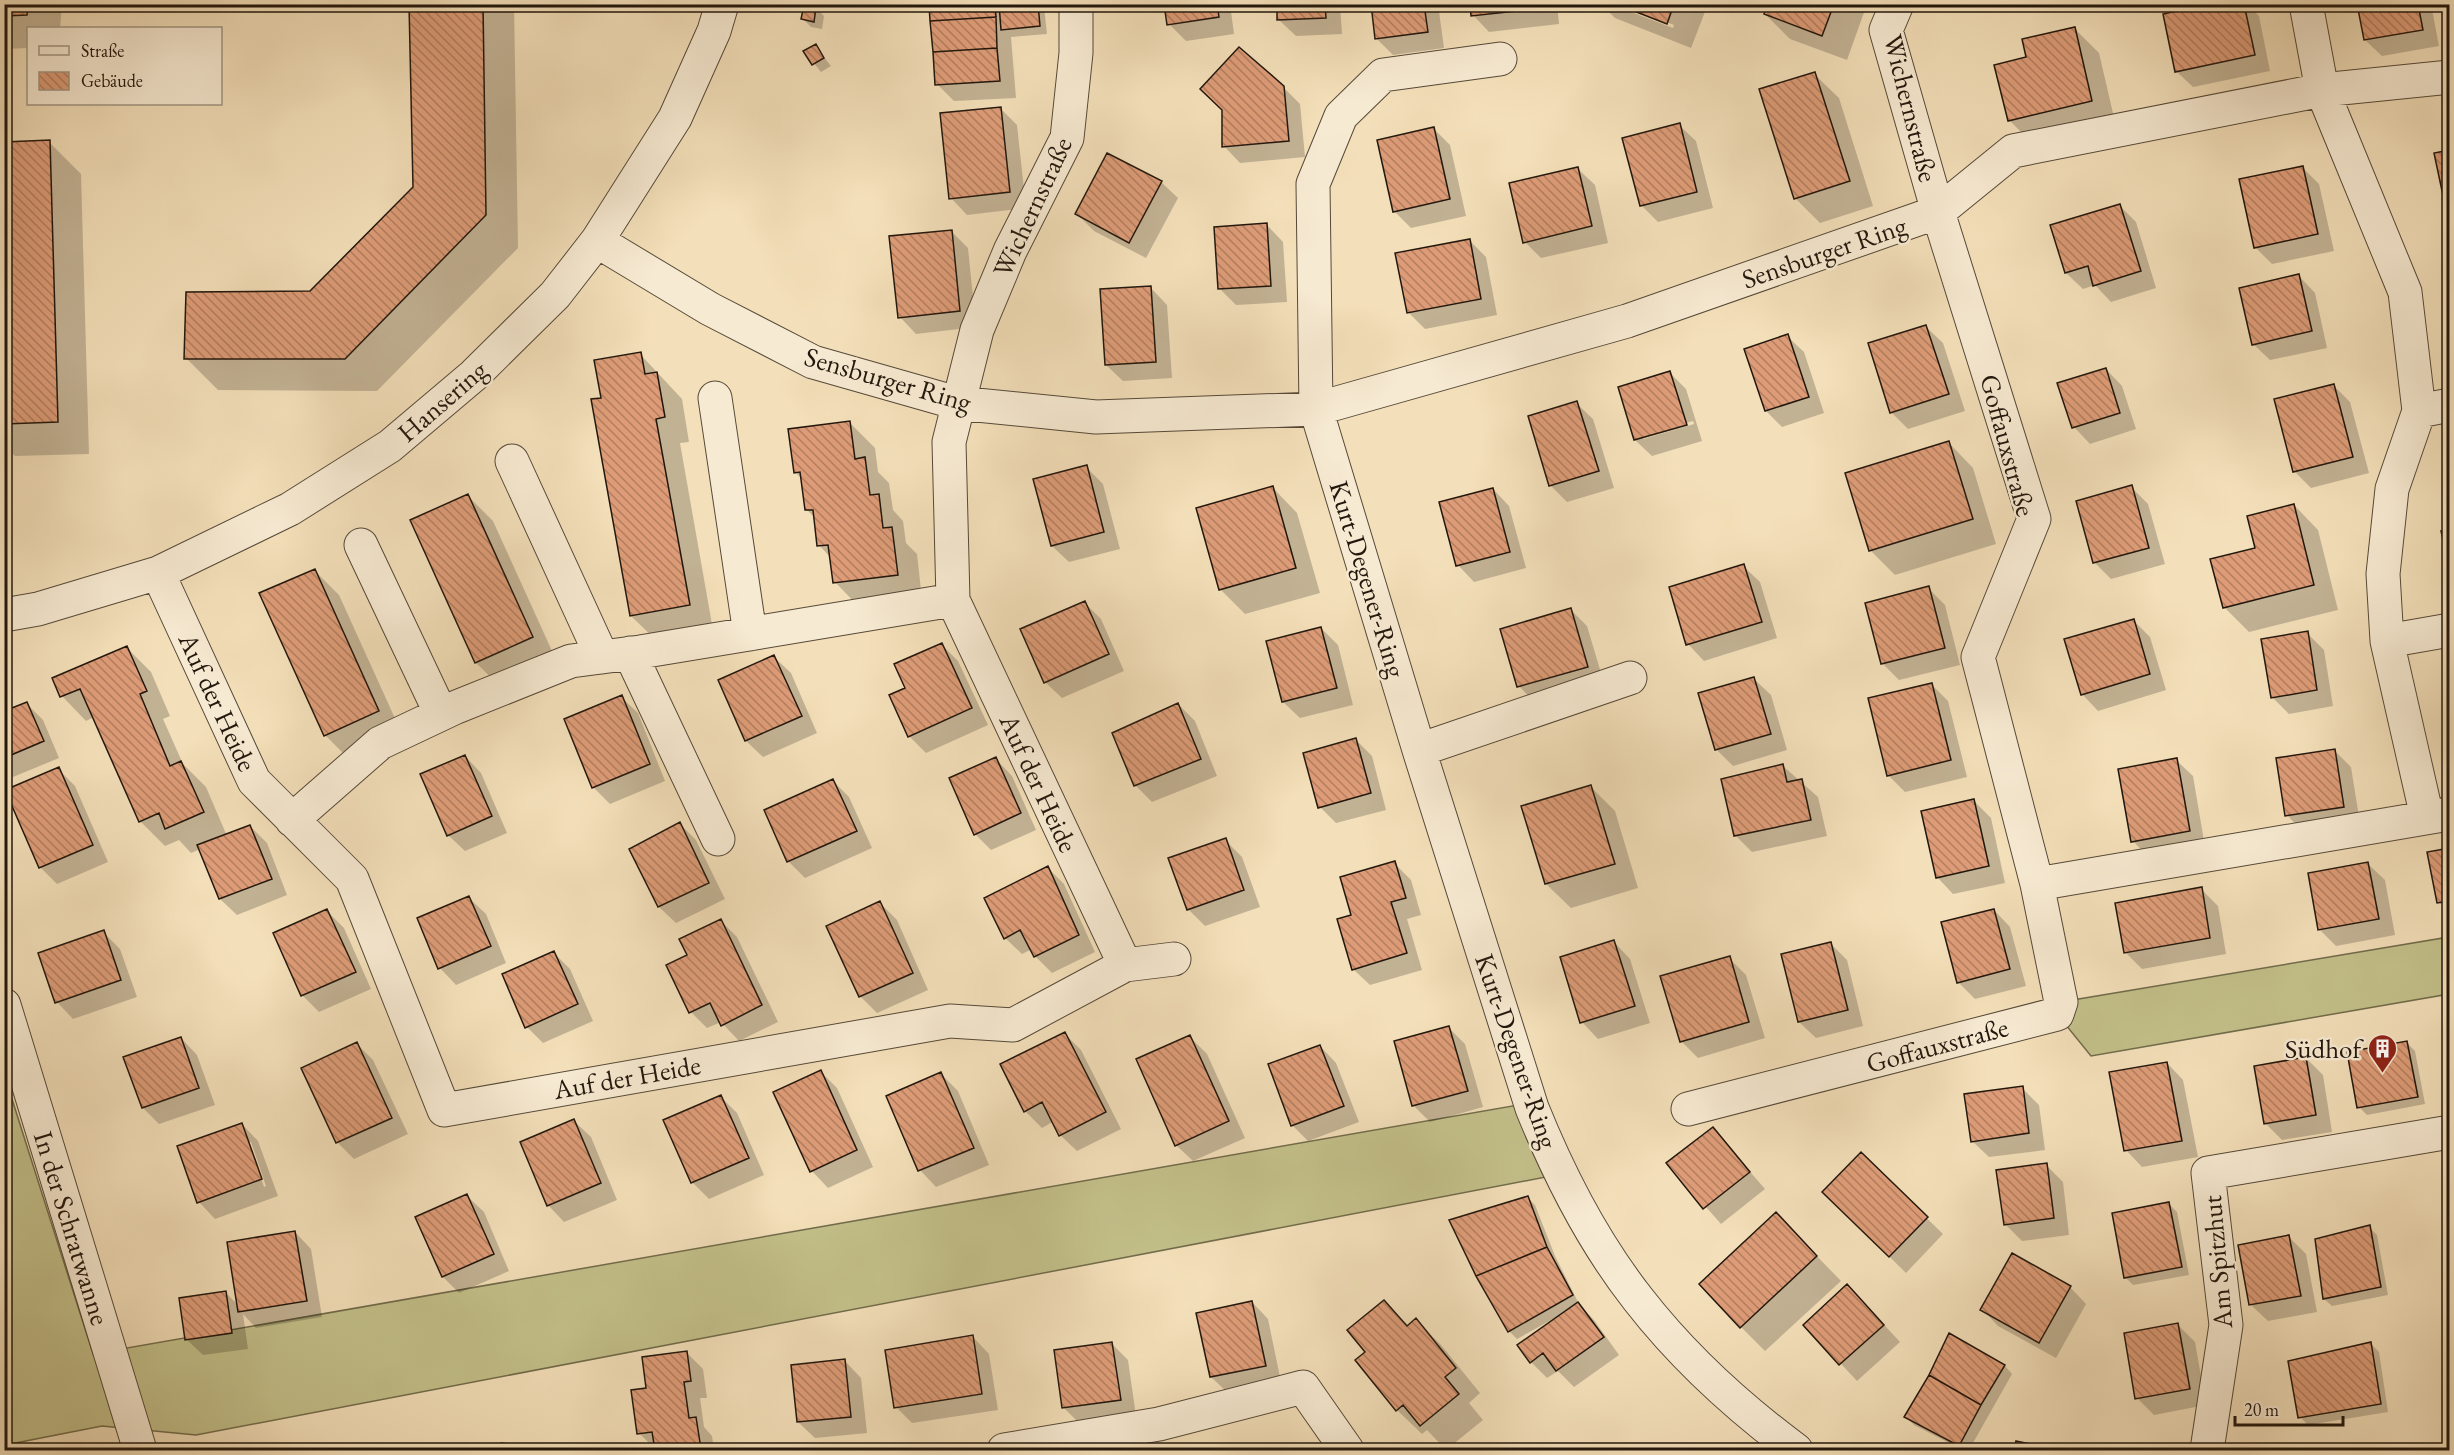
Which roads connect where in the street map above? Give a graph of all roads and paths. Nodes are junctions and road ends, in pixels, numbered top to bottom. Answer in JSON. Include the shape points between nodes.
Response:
{"nodes":[{"id":1,"x":722,"y":4,"type":"edge"},
{"id":2,"x":1076,"y":4,"type":"edge"},
{"id":3,"x":1896,"y":4,"type":"edge"},
{"id":4,"x":2306,"y":4,"type":"edge"},
{"id":5,"x":1500,"y":59,"type":"dead end"},
{"id":6,"x":2450,"y":77,"type":"edge"},
{"id":7,"x":2322,"y":90,"type":"junction"},
{"id":8,"x":1938,"y":212,"type":"junction"},
{"id":9,"x":597,"y":241,"type":"junction"},
{"id":10,"x":714,"y":398,"type":"dead end"},
{"id":11,"x":957,"y":403,"type":"junction"},
{"id":12,"x":2434,"y":408,"type":"edge"},
{"id":13,"x":1316,"y":409,"type":"junction"},
{"id":14,"x":512,"y":461,"type":"dead end"},
{"id":15,"x":361,"y":545,"type":"dead end"},
{"id":16,"x":158,"y":573,"type":"junction"},
{"id":17,"x":953,"y":600,"type":"junction"},
{"id":18,"x":4,"y":615,"type":"edge"},
{"id":19,"x":2450,"y":630,"type":"edge"},
{"id":20,"x":750,"y":634,"type":"junction"},
{"id":21,"x":2387,"y":640,"type":"junction"},
{"id":22,"x":616,"y":655,"type":"junction"},
{"id":23,"x":1630,"y":678,"type":"dead end"},
{"id":24,"x":441,"y":714,"type":"junction"},
{"id":25,"x":1419,"y":750,"type":"junction"},
{"id":26,"x":2438,"y":815,"type":"edge"},
{"id":27,"x":292,"y":820,"type":"junction"},
{"id":28,"x":718,"y":839,"type":"dead end"},
{"id":29,"x":2037,"y":884,"type":"junction"},
{"id":30,"x":1174,"y":959,"type":"dead end"},
{"id":31,"x":1125,"y":965,"type":"junction"},
{"id":32,"x":4,"y":1005,"type":"edge"},
{"id":33,"x":1688,"y":1109,"type":"dead end"},
{"id":34,"x":2450,"y":1132,"type":"edge"},
{"id":35,"x":140,"y":1450,"type":"edge"},
{"id":36,"x":1004,"y":1450,"type":"edge"},
{"id":37,"x":1347,"y":1450,"type":"edge"},
{"id":38,"x":1796,"y":1450,"type":"edge"},
{"id":39,"x":2207,"y":1450,"type":"edge"}],
"edges":[{"from":1,"to":9,"type":"street","name":"Hansering","via":[[675,118]]},
{"from":2,"to":11,"type":"street","name":"Wichernstraße","via":[[1076,53],[1067,138],[1011,250],[977,330]]},
{"from":3,"to":8,"type":"street","name":"Wichernstraße","via":[[1886,30]]},
{"from":4,"to":7,"type":"street"},
{"from":5,"to":13,"type":"street","via":[[1383,75],[1341,116],[1313,184]]},
{"from":6,"to":7,"type":"street","name":"Sensburger Ring"},
{"from":7,"to":8,"type":"street","name":"Sensburger Ring","via":[[2013,151]]},
{"from":7,"to":12,"type":"street","via":[[2405,292]]},
{"from":8,"to":13,"type":"street","name":"Sensburger Ring","via":[[1627,321]]},
{"from":8,"to":29,"type":"street","name":"Goffauxstraße","via":[[2034,519],[1978,657]]},
{"from":9,"to":11,"type":"street","name":"Sensburger Ring","via":[[710,309],[813,363]]},
{"from":9,"to":16,"type":"street","name":"Hansering","via":[[555,295],[474,375],[390,446],[290,509]]},
{"from":10,"to":20,"type":"street"},
{"from":11,"to":13,"type":"street","name":"Sensburger Ring","via":[[1096,417]]},
{"from":11,"to":17,"type":"street","name":"Auf der Heide","via":[[949,442]]},
{"from":12,"to":21,"type":"street","via":[[2392,489],[2383,574]]},
{"from":13,"to":25,"type":"street","name":"Kurt-Degener-Ring"},
{"from":14,"to":22,"type":"street"},
{"from":15,"to":24,"type":"street"},
{"from":16,"to":18,"type":"street","name":"Hansering","via":[[38,609]]},
{"from":16,"to":27,"type":"street","name":"Auf der Heide","via":[[254,781]]},
{"from":17,"to":20,"type":"street"},
{"from":17,"to":31,"type":"street","name":"Auf der Heide"},
{"from":19,"to":21,"type":"street"},
{"from":20,"to":22,"type":"street"},
{"from":21,"to":26,"type":"street"},
{"from":22,"to":24,"type":"street","via":[[572,661]]},
{"from":22,"to":28,"type":"street"},
{"from":23,"to":25,"type":"street"},
{"from":24,"to":27,"type":"street","via":[[380,743]]},
{"from":25,"to":38,"type":"street","name":"Kurt-Degener-Ring","via":[[1532,1108],[1592,1231],[1638,1299],[1692,1360],[1750,1416]]},
{"from":26,"to":29,"type":"street"},
{"from":27,"to":31,"type":"street","name":"Auf der Heide","via":[[352,879],[444,1110],[950,1021],[1013,1025]]},
{"from":29,"to":33,"type":"street","name":"Goffauxstraße","via":[[2061,1002],[2057,1014]]},
{"from":30,"to":31,"type":"street","name":"Auf der Heide"},
{"from":32,"to":35,"type":"street","name":"In der Schratwanne"},
{"from":34,"to":39,"type":"street","name":"Am Spitzhut","via":[[2208,1173],[2226,1325]]},
{"from":36,"to":37,"type":"street","via":[[1159,1424],[1303,1387]]}]}
